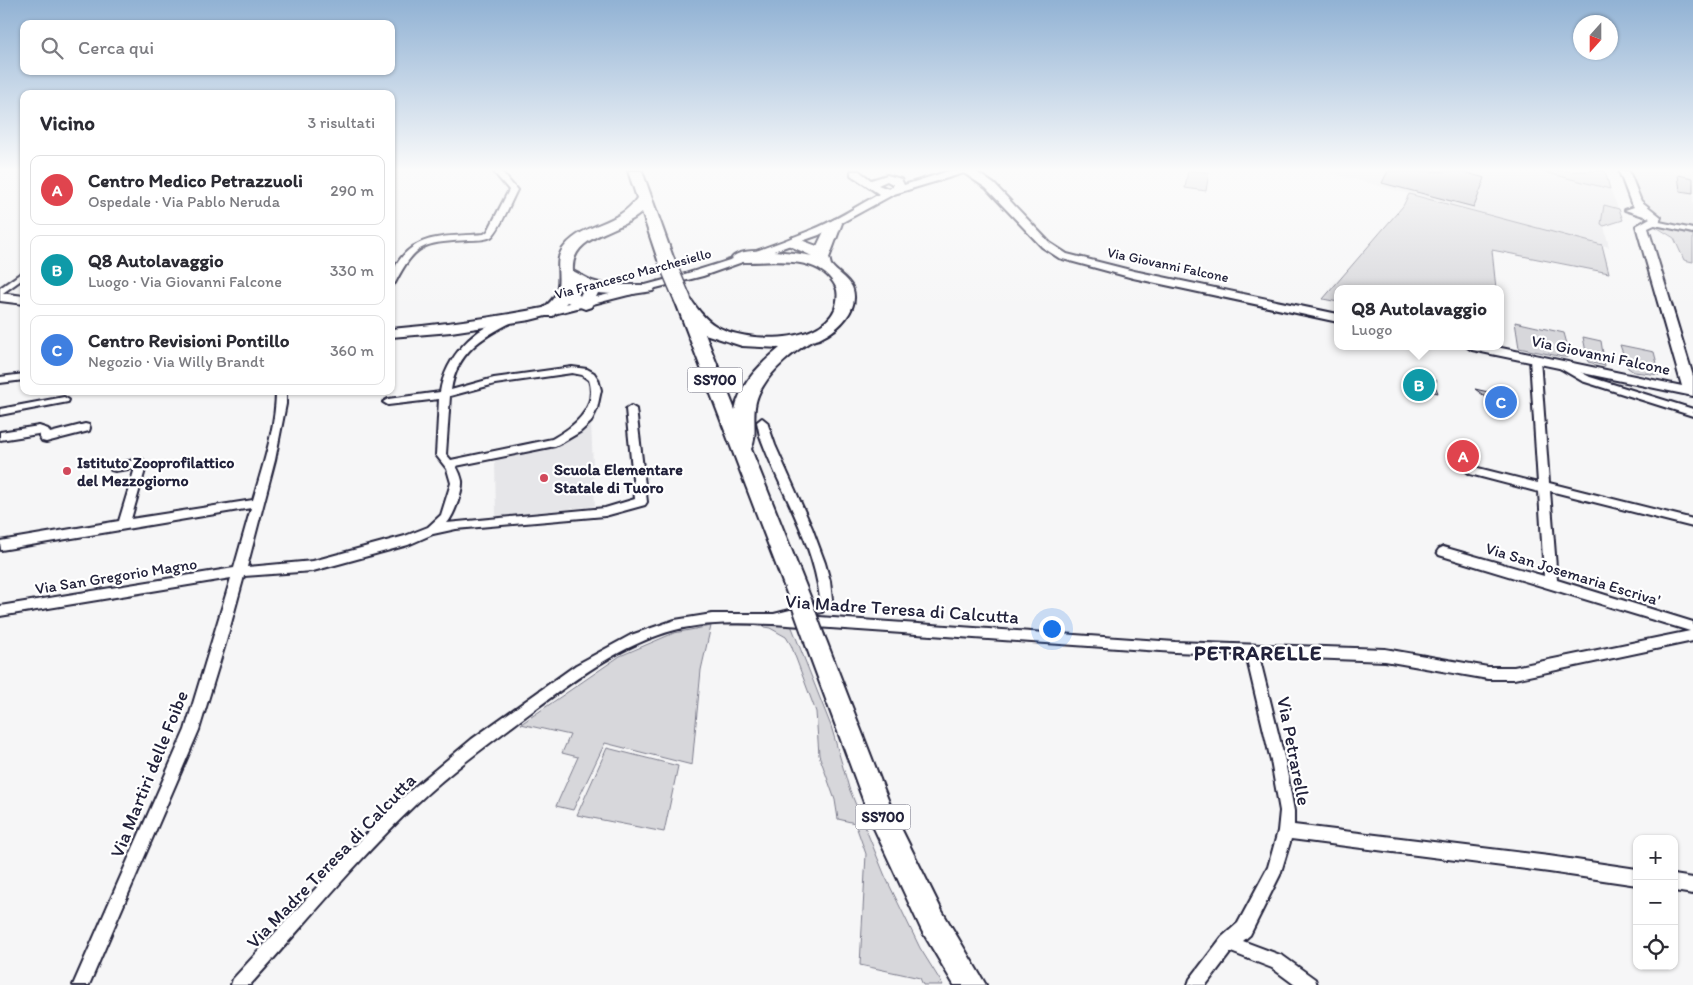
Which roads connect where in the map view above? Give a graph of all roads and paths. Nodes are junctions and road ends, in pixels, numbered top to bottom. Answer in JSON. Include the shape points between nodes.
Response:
{"nodes":[{"id":1,"x":499,"y":217,"type":"edge"},
{"id":2,"x":627,"y":217,"type":"edge"},
{"id":3,"x":651,"y":217,"type":"edge"},
{"id":4,"x":846,"y":217,"type":"edge"},
{"id":5,"x":1019,"y":217,"type":"edge"},
{"id":6,"x":1643,"y":218,"type":"joint"},
{"id":7,"x":835,"y":223,"type":"junction"},
{"id":8,"x":615,"y":226,"type":"junction"},
{"id":9,"x":1693,"y":231,"type":"edge"},
{"id":10,"x":658,"y":237,"type":"junction"},
{"id":11,"x":793,"y":242,"type":"junction"},
{"id":12,"x":740,"y":258,"type":"junction"},
{"id":13,"x":819,"y":261,"type":"junction"},
{"id":14,"x":395,"y":276,"type":"edge"},
{"id":15,"x":20,"y":277,"type":"edge"},
{"id":16,"x":567,"y":282,"type":"junction"},
{"id":17,"x":584,"y":284,"type":"junction"},
{"id":18,"x":647,"y":288,"type":"junction"},
{"id":19,"x":0,"y":292,"type":"edge"},
{"id":20,"x":0,"y":297,"type":"edge"},
{"id":21,"x":20,"y":300,"type":"edge"},
{"id":22,"x":585,"y":304,"type":"junction"},
{"id":23,"x":685,"y":304,"type":"junction"},
{"id":24,"x":547,"y":312,"type":"junction"},
{"id":25,"x":1334,"y":317,"type":"edge"},
{"id":26,"x":509,"y":320,"type":"junction"},
{"id":27,"x":395,"y":333,"type":"edge"},
{"id":28,"x":805,"y":339,"type":"junction"},
{"id":29,"x":1490,"y":350,"type":"edge"},
{"id":30,"x":1535,"y":360,"type":"junction"},
{"id":31,"x":1561,"y":365,"type":"junction"},
{"id":32,"x":20,"y":378,"type":"edge"},
{"id":33,"x":0,"y":380,"type":"edge"},
{"id":34,"x":1688,"y":391,"type":"edge"},
{"id":35,"x":446,"y":393,"type":"junction"},
{"id":36,"x":281,"y":395,"type":"edge"},
{"id":37,"x":64,"y":400,"type":"dead end"},
{"id":38,"x":388,"y":402,"type":"dead end"},
{"id":39,"x":631,"y":409,"type":"dead end"},
{"id":40,"x":0,"y":412,"type":"edge"},
{"id":41,"x":1693,"y":413,"type":"edge"},
{"id":42,"x":762,"y":422,"type":"dead end"},
{"id":43,"x":85,"y":428,"type":"dead end"},
{"id":44,"x":0,"y":436,"type":"edge"},
{"id":45,"x":744,"y":452,"type":"junction"},
{"id":46,"x":448,"y":464,"type":"junction"},
{"id":47,"x":115,"y":467,"type":"dead end"},
{"id":48,"x":1470,"y":470,"type":"dead end"},
{"id":49,"x":1543,"y":487,"type":"junction"},
{"id":50,"x":258,"y":503,"type":"junction"},
{"id":51,"x":1693,"y":524,"type":"edge"},
{"id":52,"x":124,"y":525,"type":"junction"},
{"id":53,"x":432,"y":530,"type":"junction"},
{"id":54,"x":1,"y":545,"type":"edge"},
{"id":55,"x":1443,"y":552,"type":"dead end"},
{"id":56,"x":238,"y":572,"type":"junction"},
{"id":57,"x":1551,"y":582,"type":"junction"},
{"id":58,"x":0,"y":611,"type":"edge"},
{"id":59,"x":773,"y":619,"type":"junction"},
{"id":60,"x":1693,"y":627,"type":"edge"},
{"id":61,"x":1693,"y":636,"type":"edge"},
{"id":62,"x":1251,"y":649,"type":"junction"},
{"id":63,"x":1286,"y":831,"type":"junction"},
{"id":64,"x":1633,"y":876,"type":"edge"},
{"id":65,"x":1678,"y":884,"type":"edge"},
{"id":66,"x":1693,"y":886,"type":"edge"},
{"id":67,"x":1228,"y":943,"type":"junction"},
{"id":68,"x":81,"y":985,"type":"edge"},
{"id":69,"x":239,"y":985,"type":"edge"},
{"id":70,"x":971,"y":985,"type":"edge"},
{"id":71,"x":1196,"y":985,"type":"edge"},
{"id":72,"x":1309,"y":985,"type":"edge"}],
"edges":[{"from":1,"to":14,"type":"street","via":[[486,236],[426,241],[414,247]]},
{"from":2,"to":8,"type":"highway"},
{"from":3,"to":10,"type":"highway","number":"SS700"},
{"from":4,"to":7,"type":"street","name":"Via Francesco Marchesiello"},
{"from":5,"to":25,"type":"street","name":"Via Giovanni Falcone","via":[[1046,245],[1063,256]]},
{"from":6,"to":9,"type":"street"},
{"from":6,"to":34,"type":"street","via":[[1642,226]]},
{"from":7,"to":11,"type":"street","name":"Via Francesco Marchesiello"},
{"from":7,"to":13,"type":"highway"},
{"from":8,"to":10,"type":"highway","via":[[639,228]]},
{"from":8,"to":16,"type":"highway","via":[[579,240],[570,250],[565,266]]},
{"from":10,"to":23,"type":"highway","number":"SS700","bridge":true},
{"from":11,"to":12,"type":"street","name":"Via Francesco Marchesiello"},
{"from":11,"to":13,"type":"highway","number":"SS700","via":[[797,253]]},
{"from":12,"to":13,"type":"highway","via":[[775,255]]},
{"from":12,"to":18,"type":"street","name":"Via Francesco Marchesiello","via":[[699,274]]},
{"from":13,"to":28,"type":"highway","number":"SS700","via":[[846,290],[845,304],[839,316],[827,327]]},
{"from":15,"to":19,"type":"street"},
{"from":16,"to":17,"type":"highway"},
{"from":16,"to":22,"type":"highway","via":[[573,299]]},
{"from":16,"to":24,"type":"highway","via":[[562,299]]},
{"from":17,"to":18,"type":"highway","via":[[603,290]]},
{"from":17,"to":22,"type":"highway","via":[[590,292]]},
{"from":18,"to":22,"type":"street","name":"Via Francesco Marchesiello"},
{"from":20,"to":21,"type":"street"},
{"from":22,"to":24,"type":"street","name":"Via Francesco Marchesiello"},
{"from":23,"to":28,"type":"highway","number":"SS700","via":[[709,330],[735,340],[761,343]]},
{"from":23,"to":45,"type":"highway","number":"SS700"},
{"from":24,"to":26,"type":"street","name":"Via Francesco Marchesiello"},
{"from":26,"to":27,"type":"street","name":"Via Francesco Marchesiello"},
{"from":26,"to":35,"type":"street","via":[[462,351],[452,366]]},
{"from":28,"to":45,"type":"highway","number":"SS700","via":[[769,366],[756,384],[746,403]]},
{"from":29,"to":30,"type":"street","name":"Via Giovanni Falcone"},
{"from":30,"to":31,"type":"street","name":"Via Giovanni Falcone"},
{"from":30,"to":49,"type":"street"},
{"from":31,"to":34,"type":"street","name":"Via Giovanni Falcone"},
{"from":31,"to":41,"type":"street","via":[[1586,380]]},
{"from":32,"to":33,"type":"street"},
{"from":35,"to":38,"type":"street"},
{"from":35,"to":46,"type":"street","via":[[441,455]]},
{"from":35,"to":46,"type":"street","via":[[494,381],[572,370],[584,371],[592,376],[595,383],[591,412],[571,434],[555,442]]},
{"from":36,"to":50,"type":"street","name":"Via Martiri delle Foibe","via":[[270,460]]},
{"from":37,"to":40,"type":"street"},
{"from":39,"to":53,"type":"street","name":"Via San Gregorio Magno","via":[[641,502],[605,512]]},
{"from":42,"to":59,"type":"street","via":[[782,478],[812,535],[826,584],[826,600],[818,608]]},
{"from":43,"to":44,"type":"street","via":[[46,438],[39,430]]},
{"from":45,"to":70,"type":"highway","number":"SS700","bridge":true,"via":[[881,815],[932,921]]},
{"from":46,"to":53,"type":"street","via":[[457,483],[446,517]]},
{"from":47,"to":52,"type":"street","via":[[142,463]]},
{"from":48,"to":49,"type":"street"},
{"from":49,"to":51,"type":"street"},
{"from":49,"to":57,"type":"street"},
{"from":50,"to":52,"type":"street"},
{"from":50,"to":56,"type":"street","name":"Via Martiri delle Foibe"},
{"from":52,"to":54,"type":"street"},
{"from":53,"to":56,"type":"street","name":"Via San Gregorio Magno","via":[[400,543],[316,565]]},
{"from":55,"to":57,"type":"street","name":"Via San Josemaria Escriva'"},
{"from":56,"to":58,"type":"street","name":"Via San Gregorio Magno"},
{"from":56,"to":68,"type":"street","name":"Via Martiri delle Foibe","via":[[192,730]]},
{"from":57,"to":60,"type":"street","name":"Via San Josemaria Escriva'"},
{"from":59,"to":62,"type":"street","name":"Via Madre Teresa di Calcutta","via":[[1175,647]]},
{"from":59,"to":69,"type":"street","name":"Via Madre Teresa di Calcutta","via":[[723,618],[673,625],[630,641],[564,679],[465,753],[396,814]]},
{"from":61,"to":62,"type":"street","name":"Via Madre Teresa di Calcutta","via":[[1514,674],[1385,654]]},
{"from":62,"to":63,"type":"street","name":"Via Petrarelle","via":[[1278,761],[1287,811]]},
{"from":63,"to":64,"type":"street"},
{"from":63,"to":67,"type":"street","name":"Via Petrarelle","via":[[1271,878],[1244,929]]},
{"from":65,"to":66,"type":"street"},
{"from":67,"to":71,"type":"street","name":"Via Petrarelle"},
{"from":67,"to":72,"type":"street","via":[[1277,962]]}]}
